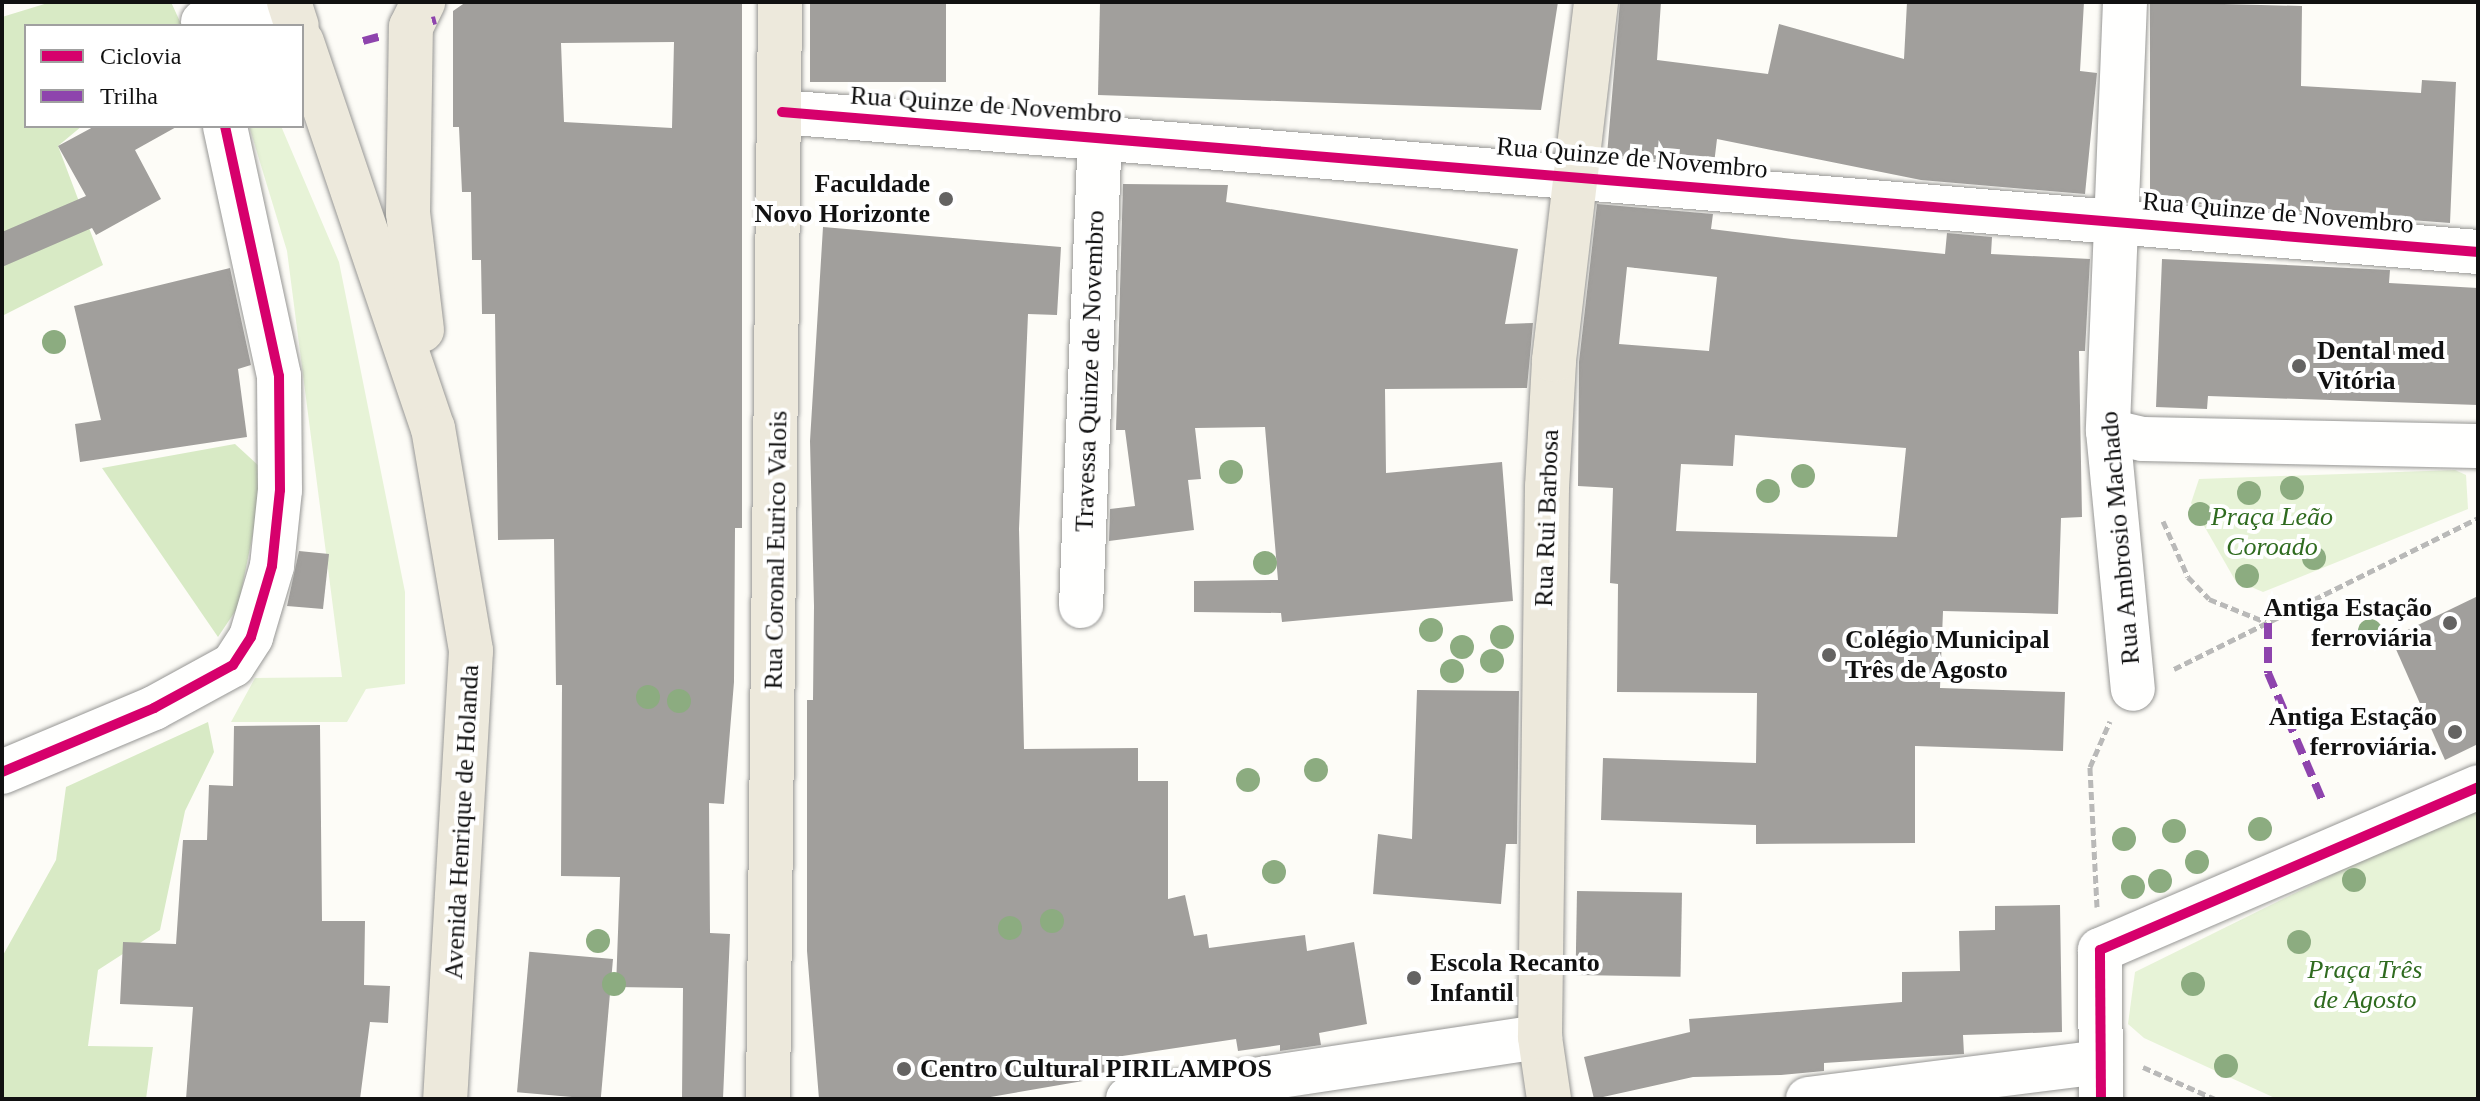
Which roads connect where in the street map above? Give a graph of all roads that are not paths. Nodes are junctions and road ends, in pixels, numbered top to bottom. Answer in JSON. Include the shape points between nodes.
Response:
{"nodes":[{"id":1,"x":423,"y":2,"type":"edge"},
{"id":2,"x":780,"y":2,"type":"edge"},
{"id":3,"x":1596,"y":2,"type":"edge"},
{"id":4,"x":2125,"y":2,"type":"edge"},
{"id":5,"x":296,"y":15,"type":"edge"},
{"id":6,"x":200,"y":17,"type":"edge"},
{"id":7,"x":304,"y":39,"type":"edge"},
{"id":8,"x":782,"y":112,"type":"junction"},
{"id":9,"x":225,"y":128,"type":"edge"},
{"id":10,"x":1100,"y":136,"type":"junction"},
{"id":11,"x":1575,"y":176,"type":"junction"},
{"id":12,"x":2116,"y":221,"type":"junction"},
{"id":13,"x":2478,"y":252,"type":"edge"},
{"id":14,"x":433,"y":428,"type":"junction"},
{"id":15,"x":2108,"y":431,"type":"junction"},
{"id":16,"x":2478,"y":446,"type":"edge"},
{"id":17,"x":1081,"y":606,"type":"dead end"},
{"id":18,"x":2133,"y":689,"type":"road end"},
{"id":19,"x":2,"y":772,"type":"edge"},
{"id":20,"x":2478,"y":787,"type":"edge"},
{"id":21,"x":1543,"y":1065,"type":"edge"},
{"id":22,"x":2101,"y":1081,"type":"edge"},
{"id":23,"x":445,"y":1099,"type":"edge"},
{"id":24,"x":768,"y":1099,"type":"edge"},
{"id":25,"x":1128,"y":1099,"type":"edge"},
{"id":26,"x":1808,"y":1099,"type":"edge"}],
"edges":[{"from":1,"to":14,"type":"main road","via":[[411,27],[408,213]]},
{"from":2,"to":8,"type":"main road","name":"Rua Coronal Eurico Valois"},
{"from":3,"to":11,"type":"main road","name":"Rua Rui Barbosa"},
{"from":4,"to":12,"type":"street","name":"Rua Ambrosio Machado"},
{"from":5,"to":6,"type":"street"},
{"from":7,"to":14,"type":"main road","name":"Avenida Henrique de Holanda"},
{"from":8,"to":10,"type":"street","name":"Rua Quinze de Novembro"},
{"from":8,"to":24,"type":"main road","name":"Rua Coronal Eurico Valois"},
{"from":9,"to":19,"type":"street","via":[[279,376],[280,490],[272,566],[251,637],[233,665],[154,708]]},
{"from":10,"to":11,"type":"street","name":"Rua Quinze de Novembro"},
{"from":10,"to":17,"type":"street","name":"Travessa Quinze de Novembro"},
{"from":11,"to":12,"type":"street","name":"Rua Quinze de Novembro"},
{"from":11,"to":21,"type":"main road","name":"Rua Rui Barbosa","via":[[1547,487]]},
{"from":12,"to":13,"type":"street","name":"Rua Quinze de Novembro"},
{"from":12,"to":15,"type":"street","name":"Rua Ambrosio Machado"},
{"from":14,"to":23,"type":"main road","name":"Avenida Henrique de Holanda","via":[[471,651]]},
{"from":15,"to":16,"type":"street","via":[[2142,439]]},
{"from":15,"to":18,"type":"street","name":"Rua Ambrosio Machado"},
{"from":20,"to":22,"type":"street","via":[[2100,950]]},
{"from":21,"to":25,"type":"street"},
{"from":22,"to":26,"type":"street"}]}
